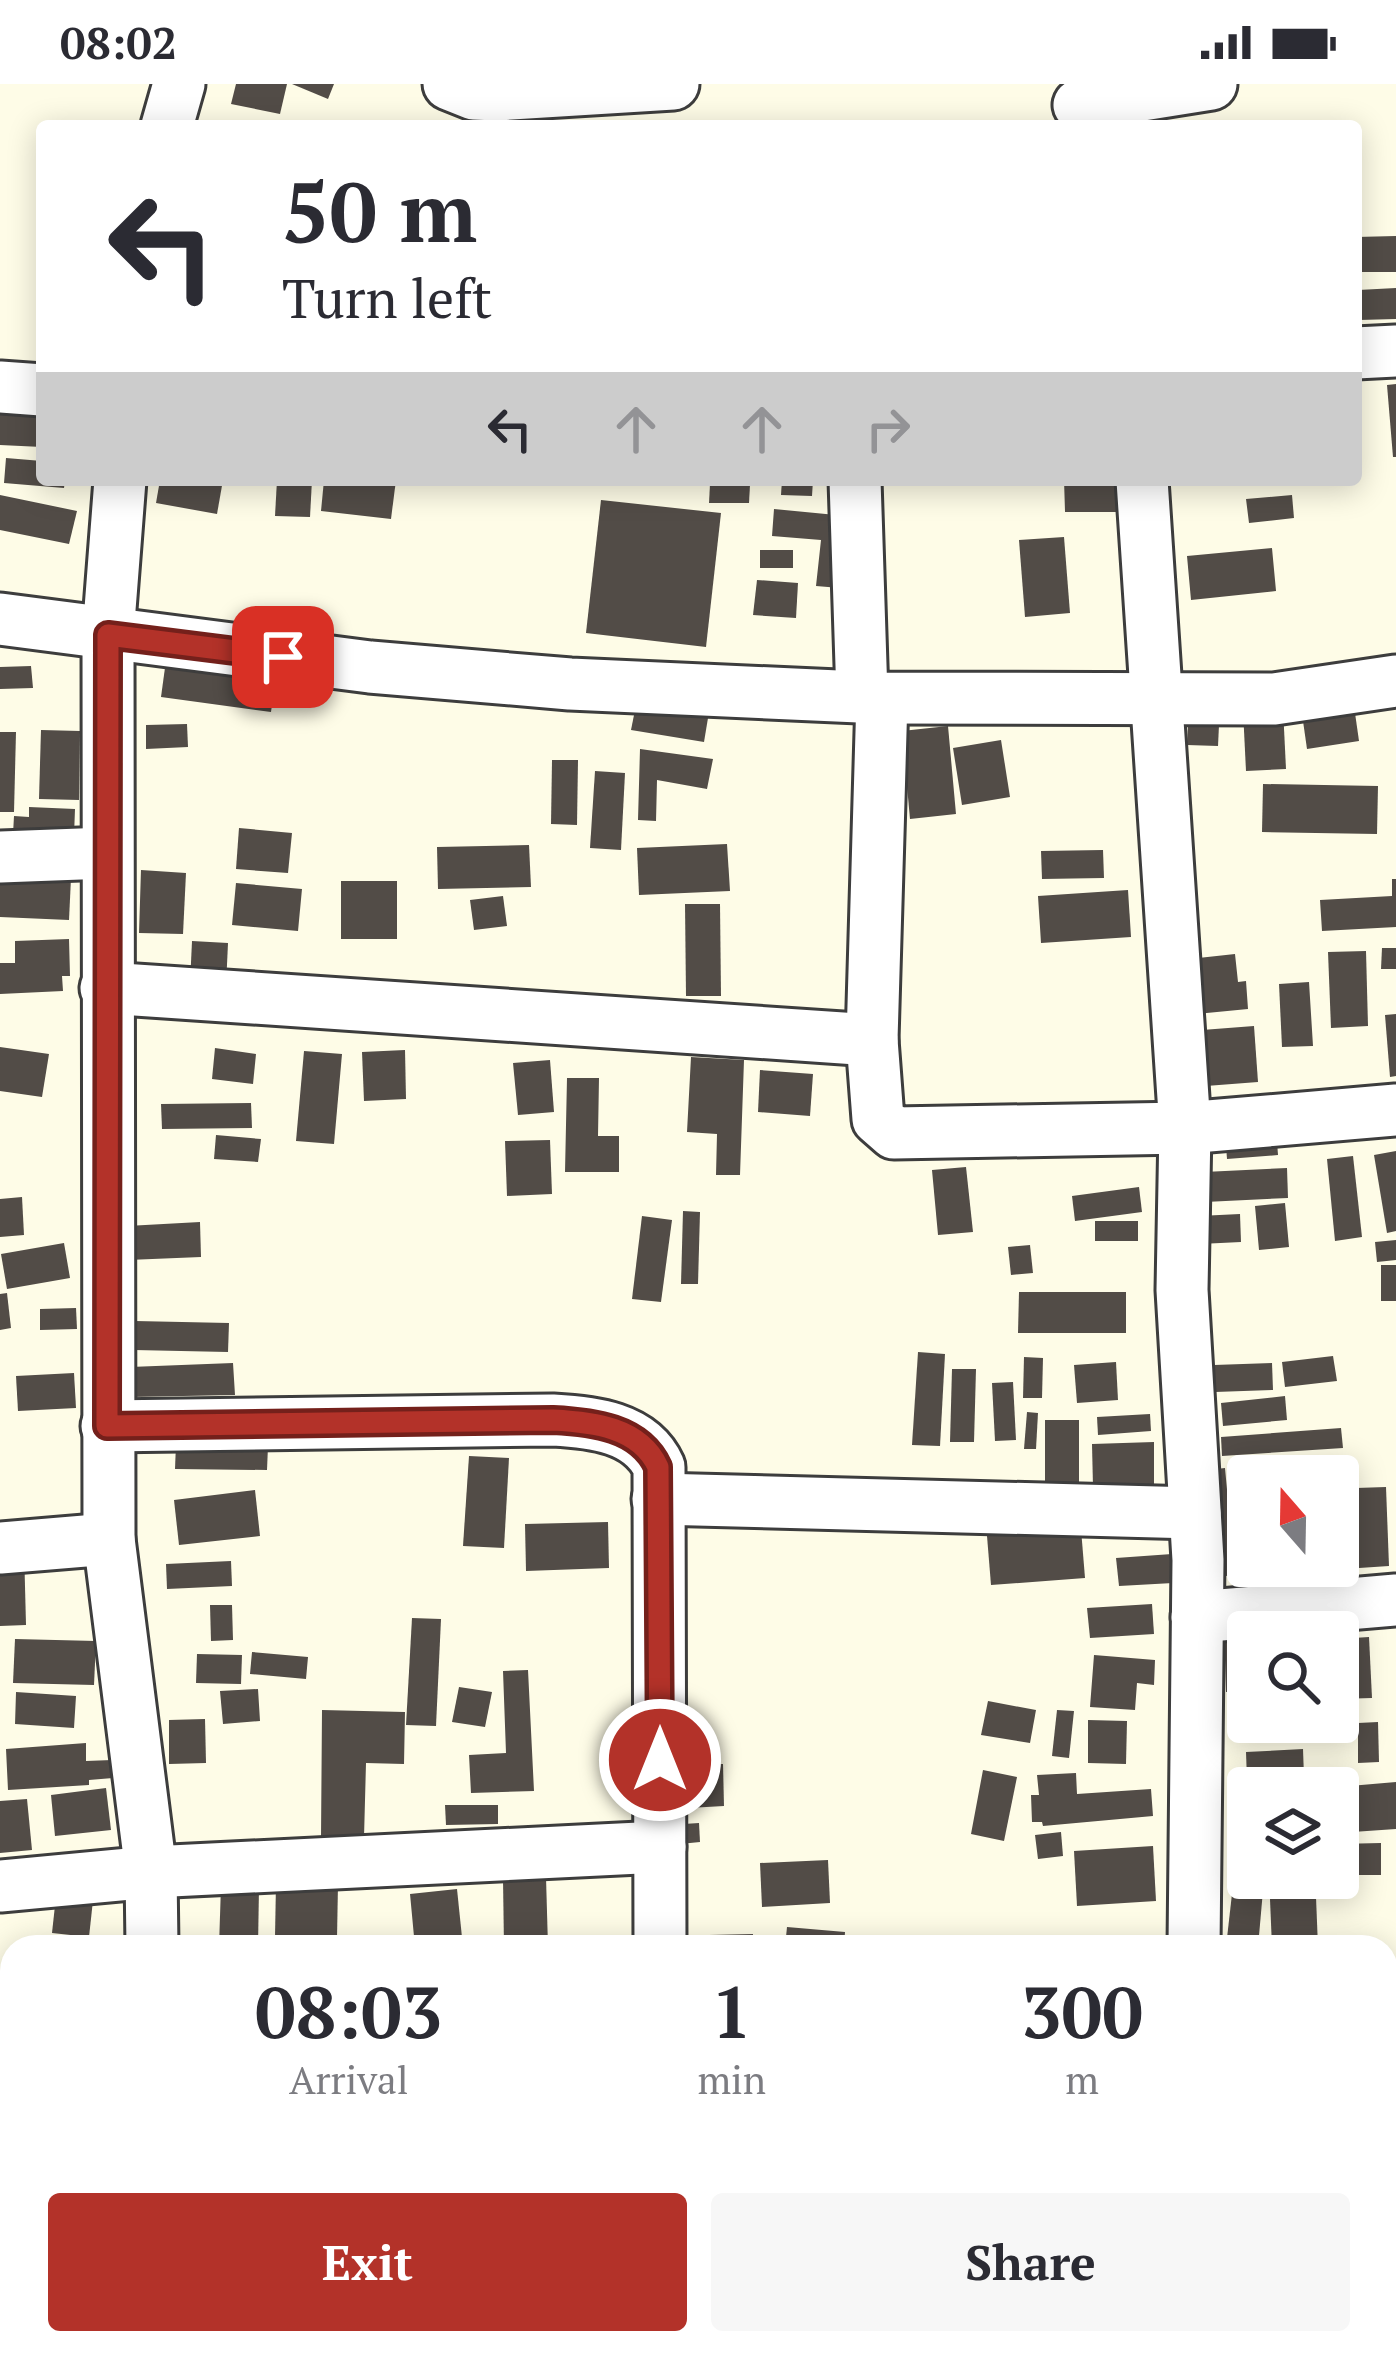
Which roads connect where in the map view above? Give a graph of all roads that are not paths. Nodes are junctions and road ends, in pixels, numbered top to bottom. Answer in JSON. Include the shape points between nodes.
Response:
{"nodes":[{"id":1,"x":179,"y":84,"type":"edge"},
{"id":2,"x":673,"y":84,"type":"edge"},
{"id":3,"x":1211,"y":84,"type":"edge"},
{"id":4,"x":480,"y":102,"type":"edge"},
{"id":5,"x":1078,"y":105,"type":"edge"},
{"id":6,"x":169,"y":120,"type":"edge"},
{"id":7,"x":1396,"y":351,"type":"edge"},
{"id":8,"x":1362,"y":353,"type":"edge"},
{"id":9,"x":0,"y":387,"type":"edge"},
{"id":10,"x":36,"y":390,"type":"edge"},
{"id":11,"x":120,"y":486,"type":"edge"},
{"id":12,"x":855,"y":486,"type":"edge"},
{"id":13,"x":1142,"y":486,"type":"edge"},
{"id":14,"x":0,"y":619,"type":"edge"},
{"id":15,"x":108,"y":635,"type":"junction"},
{"id":16,"x":1396,"y":681,"type":"edge"},
{"id":17,"x":872,"y":697,"type":"junction"},
{"id":18,"x":1157,"y":697,"type":"junction"},
{"id":19,"x":106,"y":853,"type":"junction"},
{"id":20,"x":0,"y":857,"type":"edge"},
{"id":21,"x":106,"y":988,"type":"junction"},
{"id":22,"x":872,"y":1040,"type":"junction"},
{"id":23,"x":1396,"y":1110,"type":"edge"},
{"id":24,"x":1185,"y":1128,"type":"junction"},
{"id":25,"x":107,"y":1426,"type":"junction"},
{"id":26,"x":658,"y":1499,"type":"junction"},
{"id":27,"x":1195,"y":1513,"type":"junction"},
{"id":28,"x":109,"y":1540,"type":"junction"},
{"id":29,"x":0,"y":1548,"type":"edge"},
{"id":30,"x":1396,"y":1600,"type":"edge"},
{"id":31,"x":1198,"y":1617,"type":"junction"},
{"id":32,"x":660,"y":1847,"type":"junction"},
{"id":33,"x":151,"y":1872,"type":"junction"},
{"id":34,"x":0,"y":1886,"type":"edge"},
{"id":35,"x":152,"y":1935,"type":"edge"},
{"id":36,"x":659,"y":1935,"type":"edge"},
{"id":37,"x":1194,"y":1935,"type":"edge"}],
"edges":[{"from":1,"to":6,"type":"street"},
{"from":2,"to":4,"type":"street"},
{"from":3,"to":5,"type":"street"},
{"from":7,"to":8,"type":"street"},
{"from":9,"to":10,"type":"street"},
{"from":11,"to":15,"type":"street"},
{"from":12,"to":17,"type":"street"},
{"from":13,"to":18,"type":"street"},
{"from":14,"to":15,"type":"street"},
{"from":15,"to":17,"type":"street","via":[[570,684]]},
{"from":15,"to":19,"type":"street"},
{"from":16,"to":18,"type":"street","via":[[1274,699]]},
{"from":17,"to":18,"type":"street"},
{"from":17,"to":22,"type":"street"},
{"from":18,"to":24,"type":"street"},
{"from":19,"to":20,"type":"street"},
{"from":19,"to":21,"type":"street"},
{"from":21,"to":22,"type":"street"},
{"from":21,"to":25,"type":"street"},
{"from":22,"to":24,"type":"street","via":[[878,1119],[894,1133]]},
{"from":23,"to":24,"type":"street"},
{"from":24,"to":27,"type":"street","via":[[1182,1290]]},
{"from":25,"to":26,"type":"street","via":[[579,1422],[645,1447],[658,1467]]},
{"from":25,"to":28,"type":"street"},
{"from":26,"to":27,"type":"street"},
{"from":26,"to":32,"type":"street"},
{"from":27,"to":31,"type":"street"},
{"from":28,"to":29,"type":"street"},
{"from":28,"to":33,"type":"street"},
{"from":30,"to":31,"type":"street"},
{"from":31,"to":37,"type":"street"},
{"from":32,"to":33,"type":"street"},
{"from":32,"to":36,"type":"street"},
{"from":33,"to":34,"type":"street"},
{"from":33,"to":35,"type":"street"}]}
